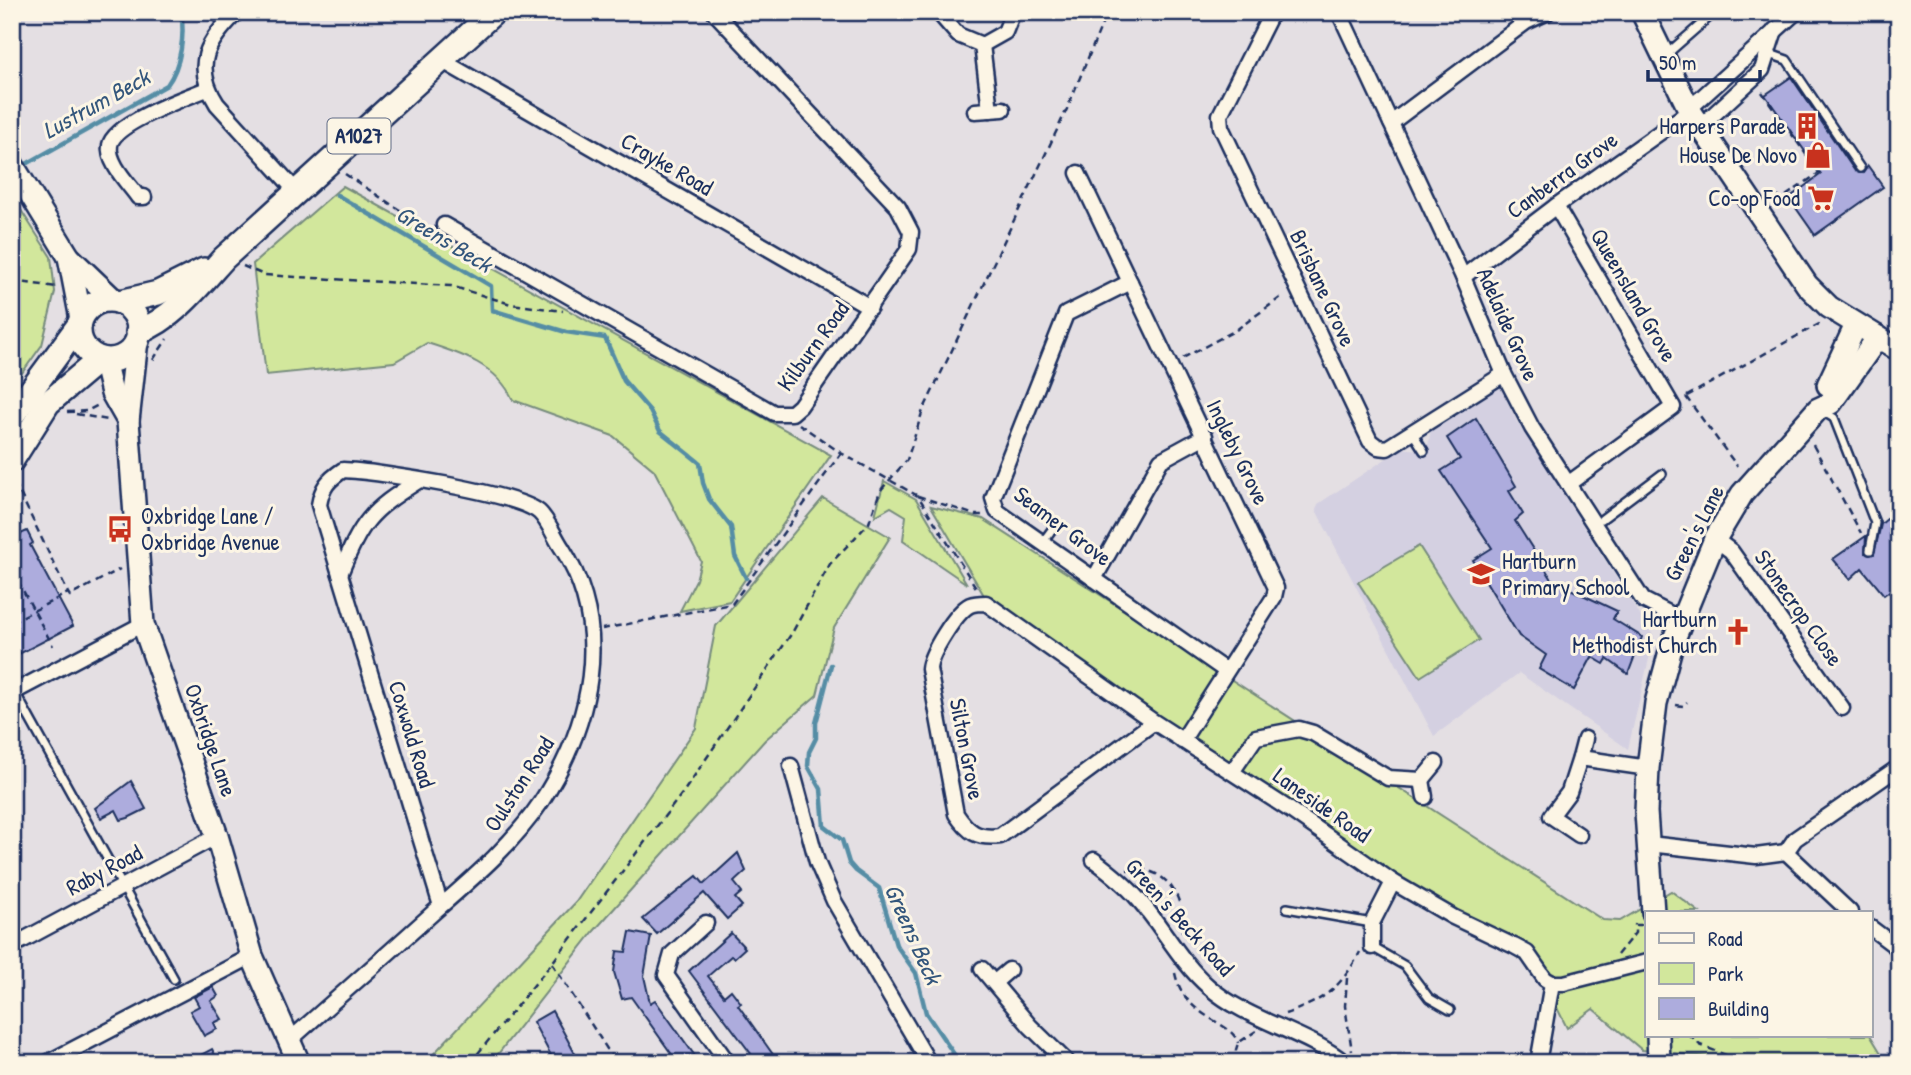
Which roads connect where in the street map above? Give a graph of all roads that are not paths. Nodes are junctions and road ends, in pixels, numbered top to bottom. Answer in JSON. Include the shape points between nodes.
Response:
{"nodes":[{"id":1,"x":237,"y":12,"type":"edge"},
{"id":2,"x":494,"y":12,"type":"edge"},
{"id":3,"x":714,"y":12,"type":"edge"},
{"id":4,"x":937,"y":12,"type":"edge"},
{"id":5,"x":1013,"y":12,"type":"edge"},
{"id":6,"x":1272,"y":12,"type":"edge"},
{"id":7,"x":1339,"y":12,"type":"edge"},
{"id":8,"x":1548,"y":12,"type":"edge"},
{"id":9,"x":1642,"y":12,"type":"edge"},
{"id":10,"x":1715,"y":12,"type":"edge"},
{"id":11,"x":1796,"y":12,"type":"edge"},
{"id":12,"x":1776,"y":28,"type":"junction"},
{"id":13,"x":982,"y":45,"type":"junction"},
{"id":14,"x":1755,"y":49,"type":"junction"},
{"id":15,"x":1770,"y":54,"type":"junction"},
{"id":16,"x":1664,"y":57,"type":"junction"},
{"id":17,"x":441,"y":60,"type":"junction"},
{"id":18,"x":1721,"y":79,"type":"junction"},
{"id":19,"x":207,"y":89,"type":"junction"},
{"id":20,"x":1734,"y":96,"type":"junction"},
{"id":21,"x":989,"y":110,"type":"dead end"},
{"id":22,"x":1693,"y":116,"type":"junction"},
{"id":23,"x":1391,"y":123,"type":"junction"},
{"id":24,"x":1860,"y":168,"type":"dead end"},
{"id":25,"x":16,"y":172,"type":"edge"},
{"id":26,"x":1078,"y":173,"type":"dead end"},
{"id":27,"x":297,"y":192,"type":"junction"},
{"id":28,"x":144,"y":197,"type":"dead end"},
{"id":29,"x":1556,"y":206,"type":"junction"},
{"id":30,"x":444,"y":225,"type":"dead end"},
{"id":31,"x":69,"y":257,"type":"junction"},
{"id":32,"x":232,"y":262,"type":"junction"},
{"id":33,"x":1463,"y":278,"type":"junction"},
{"id":34,"x":1130,"y":282,"type":"junction"},
{"id":35,"x":117,"y":302,"type":"junction"},
{"id":36,"x":870,"y":307,"type":"junction"},
{"id":37,"x":80,"y":322,"type":"junction"},
{"id":38,"x":1856,"y":324,"type":"junction"},
{"id":39,"x":137,"y":336,"type":"junction"},
{"id":40,"x":1878,"y":337,"type":"junction"},
{"id":41,"x":1899,"y":350,"type":"edge"},
{"id":42,"x":102,"y":359,"type":"junction"},
{"id":43,"x":1504,"y":374,"type":"junction"},
{"id":44,"x":1818,"y":410,"type":"junction"},
{"id":45,"x":12,"y":416,"type":"edge"},
{"id":46,"x":121,"y":421,"type":"junction"},
{"id":47,"x":1412,"y":432,"type":"junction"},
{"id":48,"x":1205,"y":436,"type":"junction"},
{"id":49,"x":1424,"y":451,"type":"dead end"},
{"id":50,"x":14,"y":472,"type":"edge"},
{"id":51,"x":1662,"y":474,"type":"dead end"},
{"id":52,"x":418,"y":481,"type":"junction"},
{"id":53,"x":1568,"y":484,"type":"junction"},
{"id":54,"x":1602,"y":519,"type":"dead end"},
{"id":55,"x":1053,"y":528,"type":"dead end"},
{"id":56,"x":1715,"y":539,"type":"junction"},
{"id":57,"x":1042,"y":543,"type":"junction"},
{"id":58,"x":1870,"y":550,"type":"dead end"},
{"id":59,"x":340,"y":574,"type":"junction"},
{"id":60,"x":1094,"y":579,"type":"junction"},
{"id":61,"x":986,"y":603,"type":"joint"},
{"id":62,"x":1682,"y":620,"type":"junction"},
{"id":63,"x":143,"y":624,"type":"junction"},
{"id":64,"x":1226,"y":671,"type":"junction"},
{"id":65,"x":13,"y":692,"type":"edge"},
{"id":66,"x":1842,"y":708,"type":"dead end"},
{"id":67,"x":1154,"y":722,"type":"junction"},
{"id":68,"x":1584,"y":739,"type":"dead end"},
{"id":69,"x":1182,"y":741,"type":"junction"},
{"id":70,"x":1580,"y":758,"type":"junction"},
{"id":71,"x":1436,"y":762,"type":"dead end"},
{"id":72,"x":791,"y":766,"type":"dead end"},
{"id":73,"x":1899,"y":767,"type":"edge"},
{"id":74,"x":1648,"y":768,"type":"junction"},
{"id":75,"x":1232,"y":772,"type":"junction"},
{"id":76,"x":1422,"y":780,"type":"junction"},
{"id":77,"x":1425,"y":797,"type":"dead end"},
{"id":78,"x":1579,"y":835,"type":"dead end"},
{"id":79,"x":217,"y":836,"type":"junction"},
{"id":80,"x":1649,"y":844,"type":"junction"},
{"id":81,"x":1786,"y":852,"type":"junction"},
{"id":82,"x":1094,"y":860,"type":"dead end"},
{"id":83,"x":1393,"y":882,"type":"junction"},
{"id":84,"x":122,"y":886,"type":"junction"},
{"id":85,"x":441,"y":906,"type":"junction"},
{"id":86,"x":1287,"y":908,"type":"dead end"},
{"id":87,"x":1653,"y":911,"type":"edge"},
{"id":88,"x":1849,"y":911,"type":"edge"},
{"id":89,"x":706,"y":923,"type":"dead end"},
{"id":90,"x":1872,"y":929,"type":"edge"},
{"id":91,"x":1371,"y":934,"type":"junction"},
{"id":92,"x":12,"y":946,"type":"edge"},
{"id":93,"x":1899,"y":949,"type":"edge"},
{"id":94,"x":252,"y":956,"type":"junction"},
{"id":95,"x":1645,"y":962,"type":"edge"},
{"id":96,"x":982,"y":969,"type":"dead end"},
{"id":97,"x":1009,"y":970,"type":"dead end"},
{"id":98,"x":174,"y":979,"type":"dead end"},
{"id":99,"x":995,"y":982,"type":"junction"},
{"id":100,"x":1552,"y":983,"type":"junction"},
{"id":101,"x":1450,"y":1010,"type":"dead end"},
{"id":102,"x":1658,"y":1036,"type":"edge"},
{"id":103,"x":288,"y":1041,"type":"junction"},
{"id":104,"x":1350,"y":1061,"type":"edge"},
{"id":105,"x":47,"y":1063,"type":"edge"},
{"id":106,"x":299,"y":1063,"type":"edge"},
{"id":107,"x":728,"y":1063,"type":"edge"},
{"id":108,"x":929,"y":1063,"type":"edge"},
{"id":109,"x":1068,"y":1063,"type":"edge"},
{"id":110,"x":1538,"y":1063,"type":"edge"},
{"id":111,"x":1659,"y":1063,"type":"edge"}],
"edges":[{"from":1,"to":19,"type":"street","via":[[209,46]]},
{"from":2,"to":17,"type":"main road","number":"A1027"},
{"from":3,"to":36,"type":"street","name":"Kilburn Road","via":[[906,218],[911,232],[909,249]]},
{"from":4,"to":13,"type":"street","via":[[958,35]]},
{"from":5,"to":13,"type":"street","via":[[1004,32]]},
{"from":6,"to":47,"type":"street","name":"Brisbane Grove","via":[[1220,115],[1221,127],[1370,441],[1387,448]]},
{"from":7,"to":23,"type":"street","name":"Adelaide Grove"},
{"from":8,"to":23,"type":"street","via":[[1526,22]]},
{"from":9,"to":16,"type":"street"},
{"from":10,"to":16,"type":"lane"},
{"from":11,"to":12,"type":"street"},
{"from":12,"to":14,"type":"street"},
{"from":12,"to":15,"type":"street"},
{"from":13,"to":21,"type":"street"},
{"from":14,"to":15,"type":"street"},
{"from":14,"to":18,"type":"street"},
{"from":15,"to":20,"type":"street","via":[[1762,70]]},
{"from":15,"to":24,"type":"lane","via":[[1787,60]]},
{"from":16,"to":22,"type":"street"},
{"from":17,"to":27,"type":"main road","number":"A1027"},
{"from":17,"to":36,"type":"street","name":"Crayke Road"},
{"from":18,"to":20,"type":"street"},
{"from":18,"to":22,"type":"street"},
{"from":19,"to":27,"type":"street"},
{"from":19,"to":28,"type":"street","via":[[167,104],[116,134],[110,145],[112,159],[138,197]]},
{"from":20,"to":22,"type":"street"},
{"from":22,"to":29,"type":"street","name":"Canberra Grove"},
{"from":22,"to":38,"type":"street","via":[[1817,298]]},
{"from":23,"to":33,"type":"street","name":"Adelaide Grove"},
{"from":25,"to":31,"type":"street"},
{"from":26,"to":34,"type":"street","name":"Ingleby Grove"},
{"from":27,"to":32,"type":"main road","number":"A1027"},
{"from":29,"to":33,"type":"street","name":"Canberra Grove"},
{"from":29,"to":53,"type":"street","name":"Queensland Grove","via":[[1673,407]]},
{"from":30,"to":36,"type":"street","name":"Kilburn Road","via":[[454,237],[774,413],[784,414],[800,406]]},
{"from":31,"to":35,"type":"street"},
{"from":31,"to":37,"type":"street"},
{"from":32,"to":35,"type":"main road","number":"A1027","via":[[158,293]]},
{"from":32,"to":39,"type":"main road","number":"A1027"},
{"from":33,"to":43,"type":"street","name":"Adelaide Grove"},
{"from":34,"to":48,"type":"street","name":"Ingleby Grove"},
{"from":34,"to":57,"type":"street","name":"Seamer Grove","via":[[1066,314],[993,498],[997,511]]},
{"from":35,"to":37,"type":"main road","number":"A1027","via":[[100,301],[88,308]]},
{"from":35,"to":39,"type":"main road","via":[[134,314]]},
{"from":37,"to":42,"type":"main road","via":[[80,340],[88,352]]},
{"from":37,"to":45,"type":"main road","number":"A1027"},
{"from":38,"to":40,"type":"street"},
{"from":38,"to":44,"type":"street","name":"Green's Lane"},
{"from":39,"to":42,"type":"main road","number":"A1027","via":[[122,357]]},
{"from":39,"to":46,"type":"street","name":"Oxbridge Lane"},
{"from":40,"to":41,"type":"street"},
{"from":40,"to":44,"type":"street","name":"Green's Lane","via":[[1831,403]]},
{"from":42,"to":46,"type":"street","name":"Oxbridge Lane"},
{"from":42,"to":50,"type":"main road","number":"A1027","via":[[48,403]]},
{"from":43,"to":47,"type":"street","name":"Brisbane Grove"},
{"from":43,"to":53,"type":"street","name":"Adelaide Grove"},
{"from":44,"to":56,"type":"street","name":"Green's Lane","via":[[1747,488]]},
{"from":44,"to":58,"type":"lane","via":[[1834,418],[1871,509],[1874,531]]},
{"from":46,"to":63,"type":"street","name":"Oxbridge Lane"},
{"from":47,"to":49,"type":"lane"},
{"from":48,"to":60,"type":"street","via":[[1161,460]]},
{"from":48,"to":64,"type":"street","name":"Ingleby Grove","via":[[1276,588]]},
{"from":51,"to":54,"type":"lane"},
{"from":52,"to":59,"type":"street","via":[[367,517]]},
{"from":52,"to":59,"type":"street","name":"Coxwold Road","via":[[359,470],[343,470],[329,479],[319,505]]},
{"from":52,"to":85,"type":"street","name":"Oulston Road","via":[[493,493],[539,512],[575,569],[592,631],[588,701],[573,745],[541,802],[503,851]]},
{"from":53,"to":62,"type":"street","name":"Adelaide Grove","via":[[1643,600]]},
{"from":55,"to":57,"type":"lane"},
{"from":56,"to":62,"type":"street","name":"Green's Lane"},
{"from":56,"to":66,"type":"street","name":"Stonecrop Close","via":[[1731,551]]},
{"from":57,"to":60,"type":"street","name":"Seamer Grove"},
{"from":59,"to":85,"type":"street","name":"Coxwold Road"},
{"from":60,"to":64,"type":"street","name":"Seamer Grove"},
{"from":61,"to":67,"type":"street","name":"Laneside Road"},
{"from":61,"to":67,"type":"street","name":"Silton Grove","via":[[972,603],[963,610],[930,657],[929,669],[956,814],[968,831],[984,838],[1000,836]]},
{"from":62,"to":74,"type":"street","name":"Green's Lane","via":[[1656,703]]},
{"from":63,"to":65,"type":"street"},
{"from":63,"to":79,"type":"street","name":"Oxbridge Lane"},
{"from":64,"to":69,"type":"street","name":"Ingleby Grove"},
{"from":65,"to":84,"type":"lane"},
{"from":67,"to":69,"type":"street","name":"Laneside Road"},
{"from":68,"to":70,"type":"street"},
{"from":69,"to":75,"type":"street","name":"Laneside Road"},
{"from":70,"to":74,"type":"street"},
{"from":70,"to":78,"type":"street","via":[[1569,792],[1551,816]]},
{"from":71,"to":76,"type":"street"},
{"from":72,"to":108,"type":"street","via":[[808,832],[834,901]]},
{"from":73,"to":81,"type":"street","via":[[1795,839]]},
{"from":74,"to":80,"type":"street","name":"Green's Lane"},
{"from":75,"to":76,"type":"street","via":[[1256,737],[1298,729],[1313,733],[1388,778]]},
{"from":75,"to":83,"type":"street","name":"Laneside Road"},
{"from":76,"to":77,"type":"street"},
{"from":79,"to":84,"type":"street","name":"Raby Road"},
{"from":79,"to":94,"type":"street","name":"Oxbridge Lane"},
{"from":80,"to":81,"type":"street","via":[[1756,856]]},
{"from":80,"to":87,"type":"street","name":"Green's Lane"},
{"from":81,"to":88,"type":"street"},
{"from":82,"to":104,"type":"street","name":"Green's Beck Road","via":[[1139,899],[1182,958],[1228,1002]]},
{"from":83,"to":91,"type":"street"},
{"from":83,"to":100,"type":"street","name":"Laneside Road","via":[[1527,953]]},
{"from":84,"to":92,"type":"street","name":"Raby Road"},
{"from":84,"to":98,"type":"lane"},
{"from":85,"to":103,"type":"street","name":"Oulston Road"},
{"from":86,"to":91,"type":"lane"},
{"from":89,"to":107,"type":"street","via":[[671,954],[666,975]]},
{"from":90,"to":93,"type":"street"},
{"from":91,"to":101,"type":"lane","via":[[1405,966],[1429,998]]},
{"from":94,"to":103,"type":"street","name":"Oxbridge Lane"},
{"from":94,"to":105,"type":"street"},
{"from":95,"to":100,"type":"street"},
{"from":96,"to":99,"type":"street"},
{"from":97,"to":99,"type":"street"},
{"from":99,"to":109,"type":"street"},
{"from":100,"to":110,"type":"street"},
{"from":102,"to":111,"type":"street"},
{"from":103,"to":106,"type":"street","name":"Oxbridge Lane"}]}
